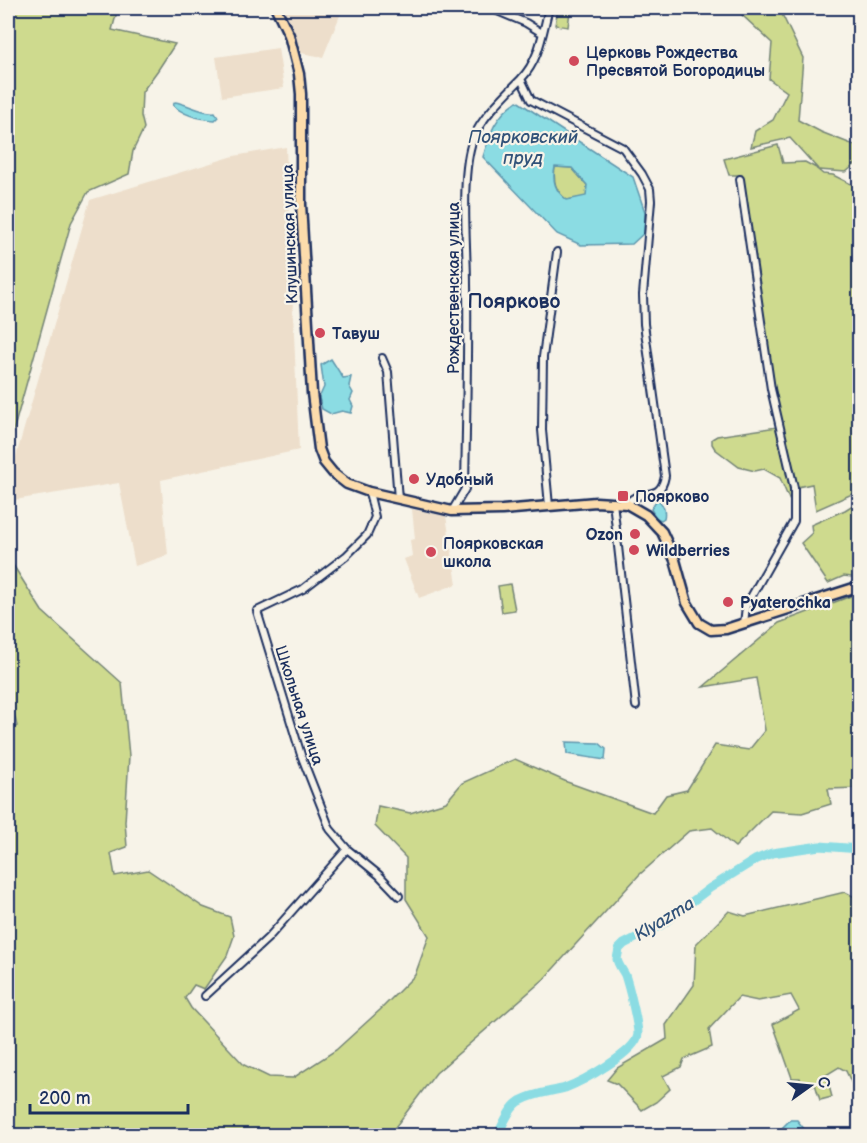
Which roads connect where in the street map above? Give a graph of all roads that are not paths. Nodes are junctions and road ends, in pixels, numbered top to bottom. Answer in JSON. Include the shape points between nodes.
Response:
{"nodes":[{"id":1,"x":276,"y":8,"type":"edge"},
{"id":2,"x":490,"y":8,"type":"edge"},
{"id":3,"x":549,"y":8,"type":"edge"},
{"id":4,"x":542,"y":33,"type":"junction"},
{"id":5,"x":521,"y":79,"type":"junction"},
{"id":6,"x":740,"y":179,"type":"dead end"},
{"id":7,"x":557,"y":252,"type":"dead end"},
{"id":8,"x":382,"y":358,"type":"dead end"},
{"id":9,"x":369,"y":492,"type":"junction"},
{"id":10,"x":398,"y":499,"type":"junction"},
{"id":11,"x":613,"y":502,"type":"junction"},
{"id":12,"x":627,"y":504,"type":"junction"},
{"id":13,"x":549,"y":506,"type":"junction"},
{"id":14,"x":452,"y":511,"type":"junction"},
{"id":15,"x":860,"y":586,"type":"edge"},
{"id":16,"x":744,"y":624,"type":"junction"},
{"id":17,"x":636,"y":706,"type":"dead end"},
{"id":18,"x":348,"y":849,"type":"junction"},
{"id":19,"x":399,"y":896,"type":"dead end"},
{"id":20,"x":206,"y":996,"type":"dead end"}],
"edges":[{"from":1,"to":9,"type":"main road","name":"Клушинская улица","via":[[290,34],[301,94],[302,231],[315,430],[324,462],[333,473],[347,484]]},
{"from":2,"to":4,"type":"street"},
{"from":3,"to":4,"type":"street","name":"Рождественская улица"},
{"from":4,"to":5,"type":"street","name":"Рождественская улица","via":[[538,57]]},
{"from":5,"to":12,"type":"street","via":[[531,100],[623,148],[650,189],[644,314],[665,476],[659,491],[633,497]]},
{"from":5,"to":14,"type":"street","name":"Рождественская улица","via":[[474,137],[469,153],[465,489]]},
{"from":6,"to":16,"type":"street","via":[[771,389],[794,488],[794,521],[746,606]]},
{"from":7,"to":13,"type":"street","via":[[543,357],[542,430]]},
{"from":8,"to":10,"type":"street","via":[[388,372]]},
{"from":9,"to":10,"type":"main road"},
{"from":9,"to":18,"type":"street","name":"Школьная улица","via":[[375,517],[367,535],[303,589],[257,611],[318,800],[330,828]]},
{"from":10,"to":14,"type":"main road"},
{"from":11,"to":12,"type":"main road"},
{"from":11,"to":13,"type":"main road"},
{"from":11,"to":17,"type":"street"},
{"from":12,"to":16,"type":"main road","via":[[646,515],[662,532],[687,603],[699,623],[711,630]]},
{"from":13,"to":14,"type":"main road"},
{"from":15,"to":16,"type":"main road"},
{"from":18,"to":19,"type":"street","name":"Школьная улица"},
{"from":18,"to":20,"type":"street","via":[[268,938]]}]}
